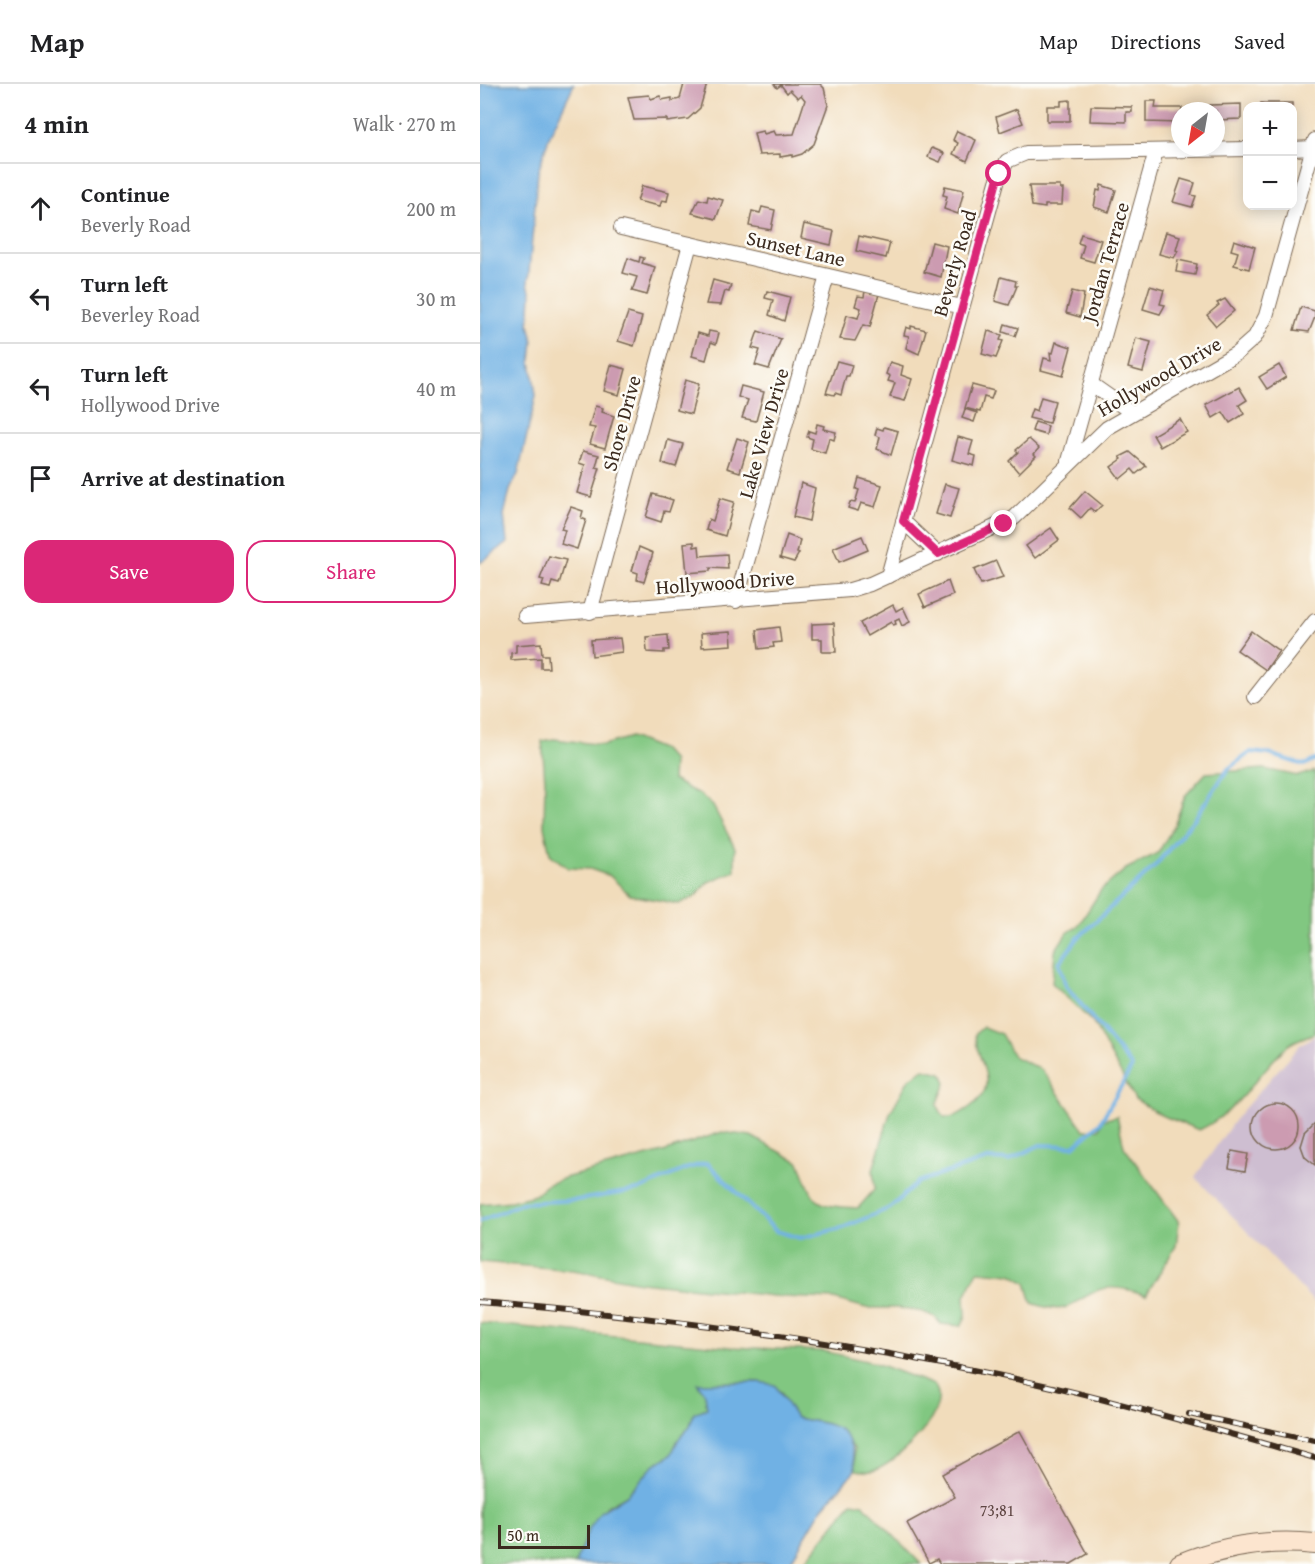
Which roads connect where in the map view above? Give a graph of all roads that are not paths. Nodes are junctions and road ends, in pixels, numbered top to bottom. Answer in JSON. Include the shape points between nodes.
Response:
{"nodes":[{"id":1,"x":1314,"y":144,"type":"edge"},
{"id":2,"x":1297,"y":148,"type":"edge"},
{"id":3,"x":1243,"y":149,"type":"edge"},
{"id":4,"x":1156,"y":151,"type":"junction"},
{"id":5,"x":621,"y":228,"type":"dead end"},
{"id":6,"x":690,"y":244,"type":"junction"},
{"id":7,"x":827,"y":276,"type":"junction"},
{"id":8,"x":962,"y":307,"type":"junction"},
{"id":9,"x":1091,"y":384,"type":"junction"},
{"id":10,"x":1131,"y":412,"type":"junction"},
{"id":11,"x":1068,"y":464,"type":"junction"},
{"id":12,"x":903,"y":521,"type":"junction"},
{"id":13,"x":938,"y":554,"type":"junction"},
{"id":14,"x":888,"y":576,"type":"junction"},
{"id":15,"x":736,"y":601,"type":"junction"},
{"id":16,"x":590,"y":612,"type":"junction"},
{"id":17,"x":525,"y":616,"type":"dead end"},
{"id":18,"x":1315,"y":621,"type":"edge"},
{"id":19,"x":1255,"y":697,"type":"dead end"},
{"id":20,"x":1315,"y":1544,"type":"edge"},
{"id":21,"x":1180,"y":1564,"type":"edge"}],
"edges":[{"from":1,"to":2,"type":"street"},
{"from":1,"to":10,"type":"street","name":"Hollywood Drive","via":[[1266,316],[1255,337],[1237,353]]},
{"from":3,"to":4,"type":"street","name":"Beverly Road"},
{"from":4,"to":8,"type":"street","name":"Beverly Road","via":[[1026,153],[1007,161],[999,174]]},
{"from":4,"to":9,"type":"street","name":"Jordan Terrace"},
{"from":5,"to":6,"type":"street","name":"Sunset Lane"},
{"from":6,"to":7,"type":"street","name":"Sunset Lane"},
{"from":6,"to":16,"type":"street","name":"Shore Drive"},
{"from":7,"to":8,"type":"street","name":"Sunset Lane"},
{"from":7,"to":15,"type":"street","name":"Lake View Drive"},
{"from":8,"to":12,"type":"street","name":"Beverly Road"},
{"from":9,"to":10,"type":"street"},
{"from":9,"to":11,"type":"street","name":"Jordan Terrace"},
{"from":10,"to":11,"type":"street","name":"Hollywood Drive"},
{"from":11,"to":13,"type":"street","name":"Hollywood Drive","via":[[1014,518]]},
{"from":12,"to":13,"type":"street"},
{"from":12,"to":14,"type":"street","name":"Beverly Road"},
{"from":13,"to":14,"type":"street","name":"Hollywood Drive"},
{"from":14,"to":15,"type":"street","name":"Hollywood Drive","via":[[841,592]]},
{"from":15,"to":16,"type":"street","name":"Hollywood Drive"},
{"from":16,"to":17,"type":"street","name":"Hollywood Drive"},
{"from":18,"to":19,"type":"street"},
{"from":20,"to":21,"type":"street","via":[[1248,1544]]}]}
